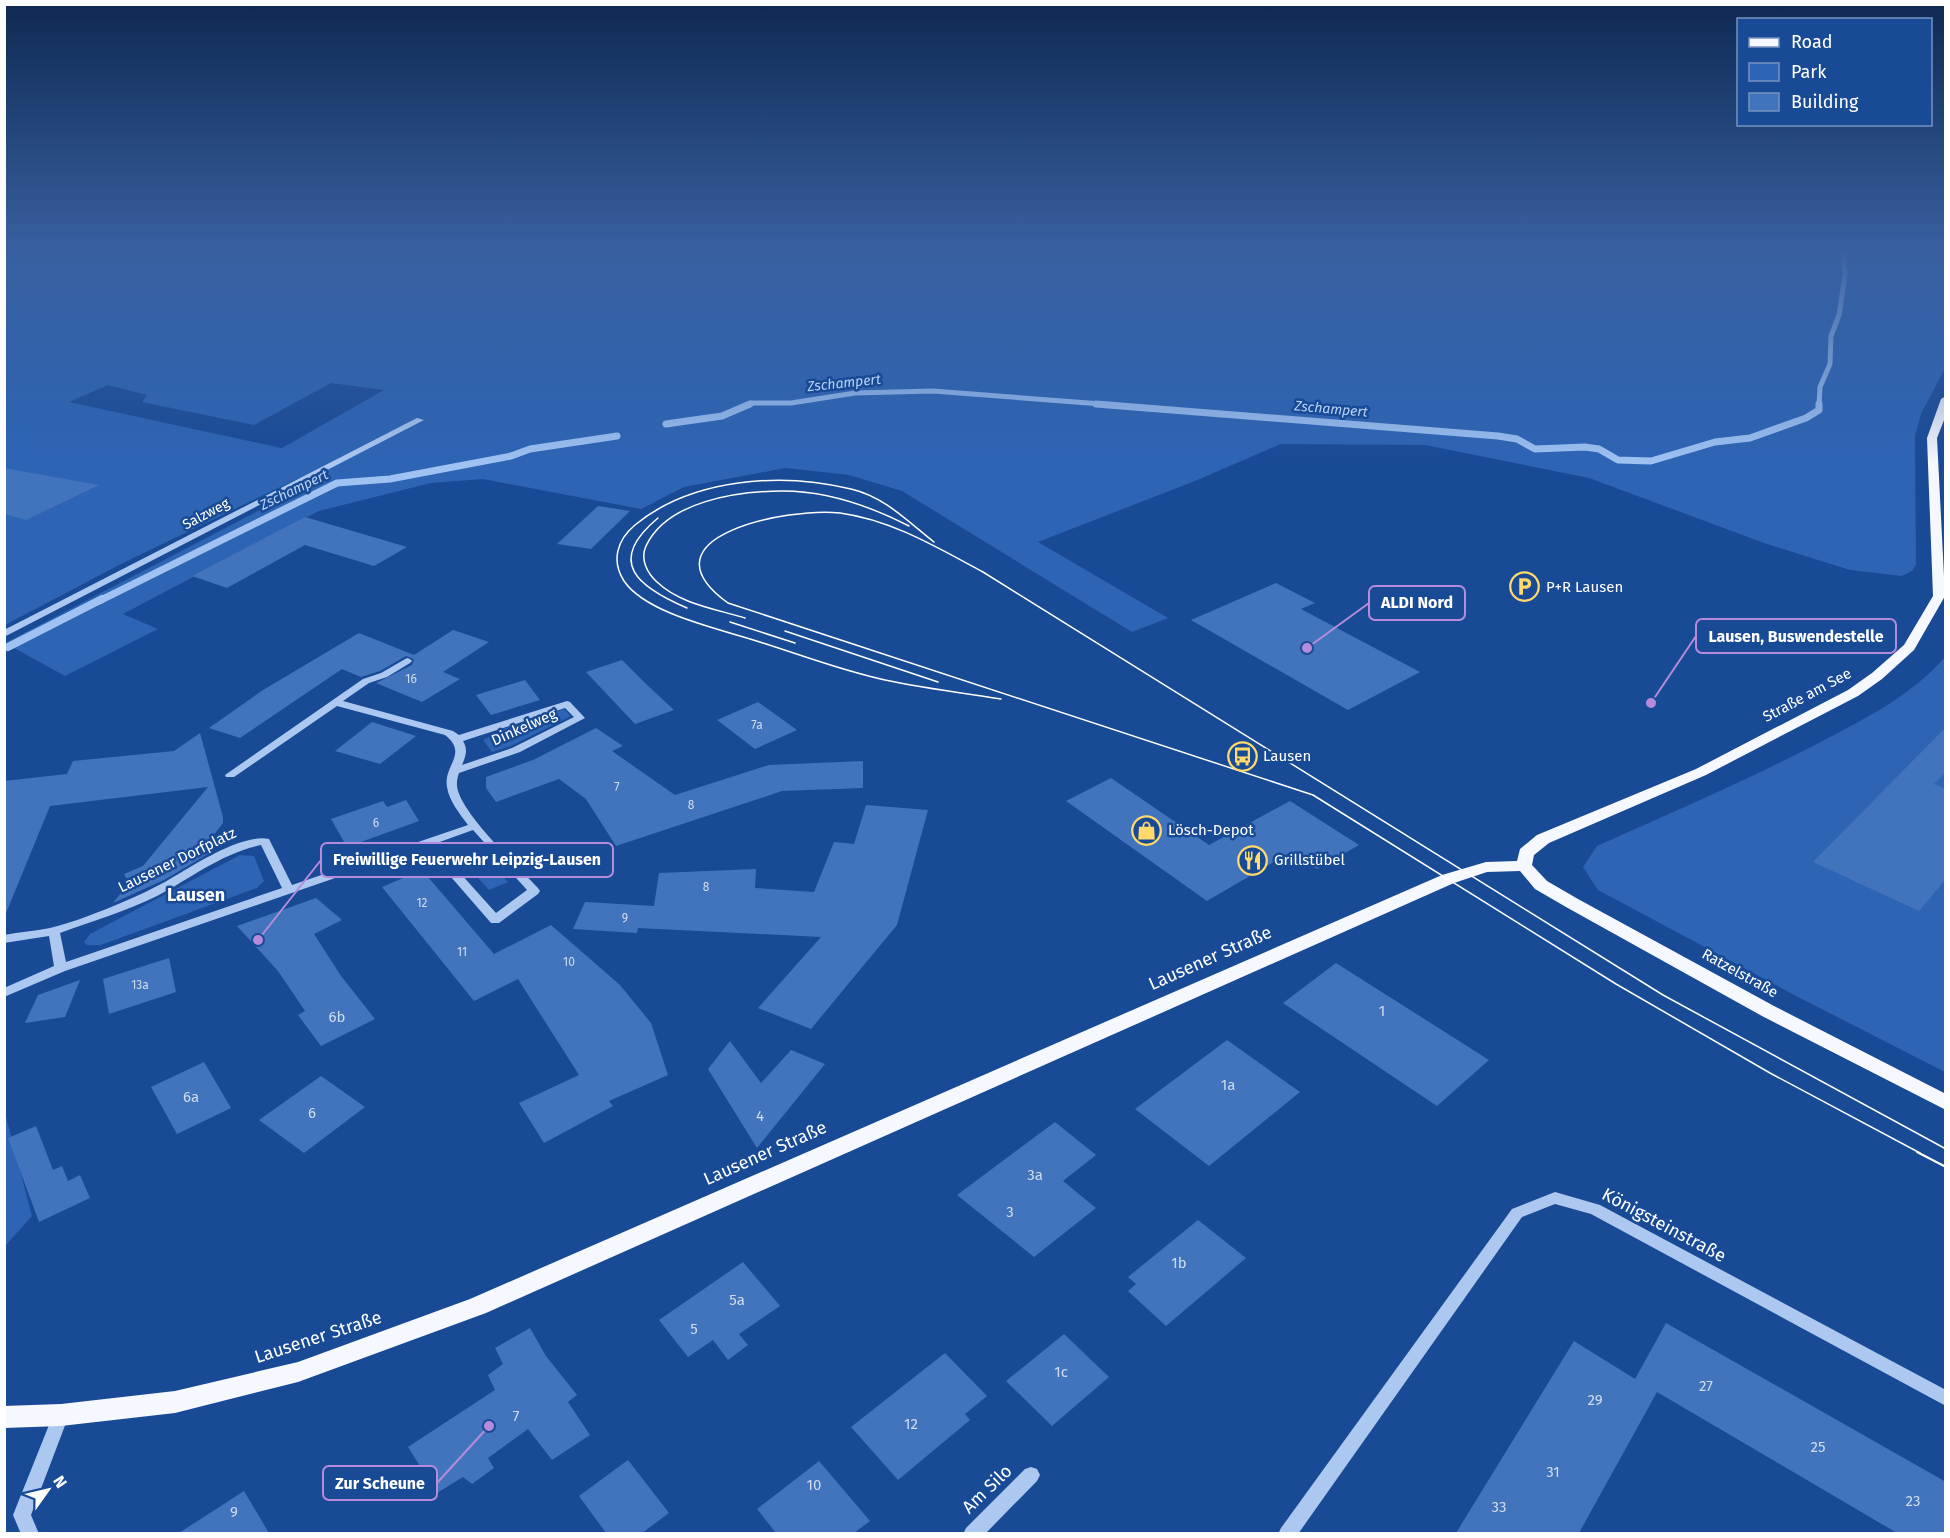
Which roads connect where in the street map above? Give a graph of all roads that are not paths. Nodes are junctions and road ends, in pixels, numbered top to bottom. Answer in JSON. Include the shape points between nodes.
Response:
{"nodes":[{"id":1,"x":1946,"y":399,"type":"edge"},
{"id":2,"x":420,"y":420,"type":"dead end"},
{"id":3,"x":1942,"y":597,"type":"edge"},
{"id":4,"x":4,"y":634,"type":"edge"},
{"id":5,"x":407,"y":661,"type":"dead end"},
{"id":6,"x":335,"y":702,"type":"junction"},
{"id":7,"x":458,"y":739,"type":"junction"},
{"id":8,"x":454,"y":771,"type":"junction"},
{"id":9,"x":230,"y":775,"type":"dead end"},
{"id":10,"x":475,"y":826,"type":"junction"},
{"id":11,"x":428,"y":844,"type":"junction"},
{"id":12,"x":1524,"y":866,"type":"junction"},
{"id":13,"x":288,"y":890,"type":"junction"},
{"id":14,"x":54,"y":931,"type":"junction"},
{"id":15,"x":4,"y":939,"type":"edge"},
{"id":16,"x":61,"y":968,"type":"junction"},
{"id":17,"x":4,"y":993,"type":"edge"},
{"id":18,"x":1946,"y":1103,"type":"edge"},
{"id":19,"x":1946,"y":1399,"type":"edge"},
{"id":20,"x":62,"y":1415,"type":"junction"},
{"id":21,"x":4,"y":1417,"type":"edge"},
{"id":22,"x":1031,"y":1475,"type":"dead end"},
{"id":23,"x":30,"y":1533,"type":"edge"},
{"id":24,"x":972,"y":1533,"type":"edge"},
{"id":25,"x":1287,"y":1533,"type":"edge"}],
"edges":[{"from":1,"to":3,"type":"main road","name":"Straße am See","via":[[1932,438]]},
{"from":2,"to":4,"type":"street","name":"Salzweg"},
{"from":3,"to":12,"type":"main road","name":"Straße am See","via":[[1909,647],[1853,693],[1701,772],[1543,839],[1526,853]]},
{"from":5,"to":6,"type":"street"},
{"from":6,"to":7,"type":"street"},
{"from":6,"to":9,"type":"street"},
{"from":7,"to":8,"type":"street","via":[[462,747]]},
{"from":7,"to":8,"type":"street","name":"Dinkelweg","via":[[567,704],[580,718],[516,750]]},
{"from":8,"to":10,"type":"street","via":[[452,790]]},
{"from":10,"to":11,"type":"street"},
{"from":10,"to":11,"type":"street","via":[[534,891],[495,920]]},
{"from":11,"to":13,"type":"street"},
{"from":12,"to":18,"type":"main road","name":"Ratzelstraße","via":[[1541,885],[1572,903]]},
{"from":12,"to":20,"type":"main road","name":"Lausener Straße","via":[[1486,867],[1422,890],[478,1306],[298,1372],[175,1402]]},
{"from":13,"to":14,"type":"street","name":"Lausener Dorfplatz","via":[[265,841],[248,843],[150,895]]},
{"from":13,"to":16,"type":"street"},
{"from":14,"to":15,"type":"street","name":"Lausener Dorfplatz"},
{"from":14,"to":16,"type":"street"},
{"from":16,"to":17,"type":"street"},
{"from":19,"to":25,"type":"street","name":"Königsteinstraße","via":[[1594,1209],[1555,1198],[1517,1212]]},
{"from":20,"to":21,"type":"main road","name":"Lausener Straße"},
{"from":20,"to":23,"type":"street","via":[[22,1515]]},
{"from":22,"to":24,"type":"street","name":"Am Silo"}]}
